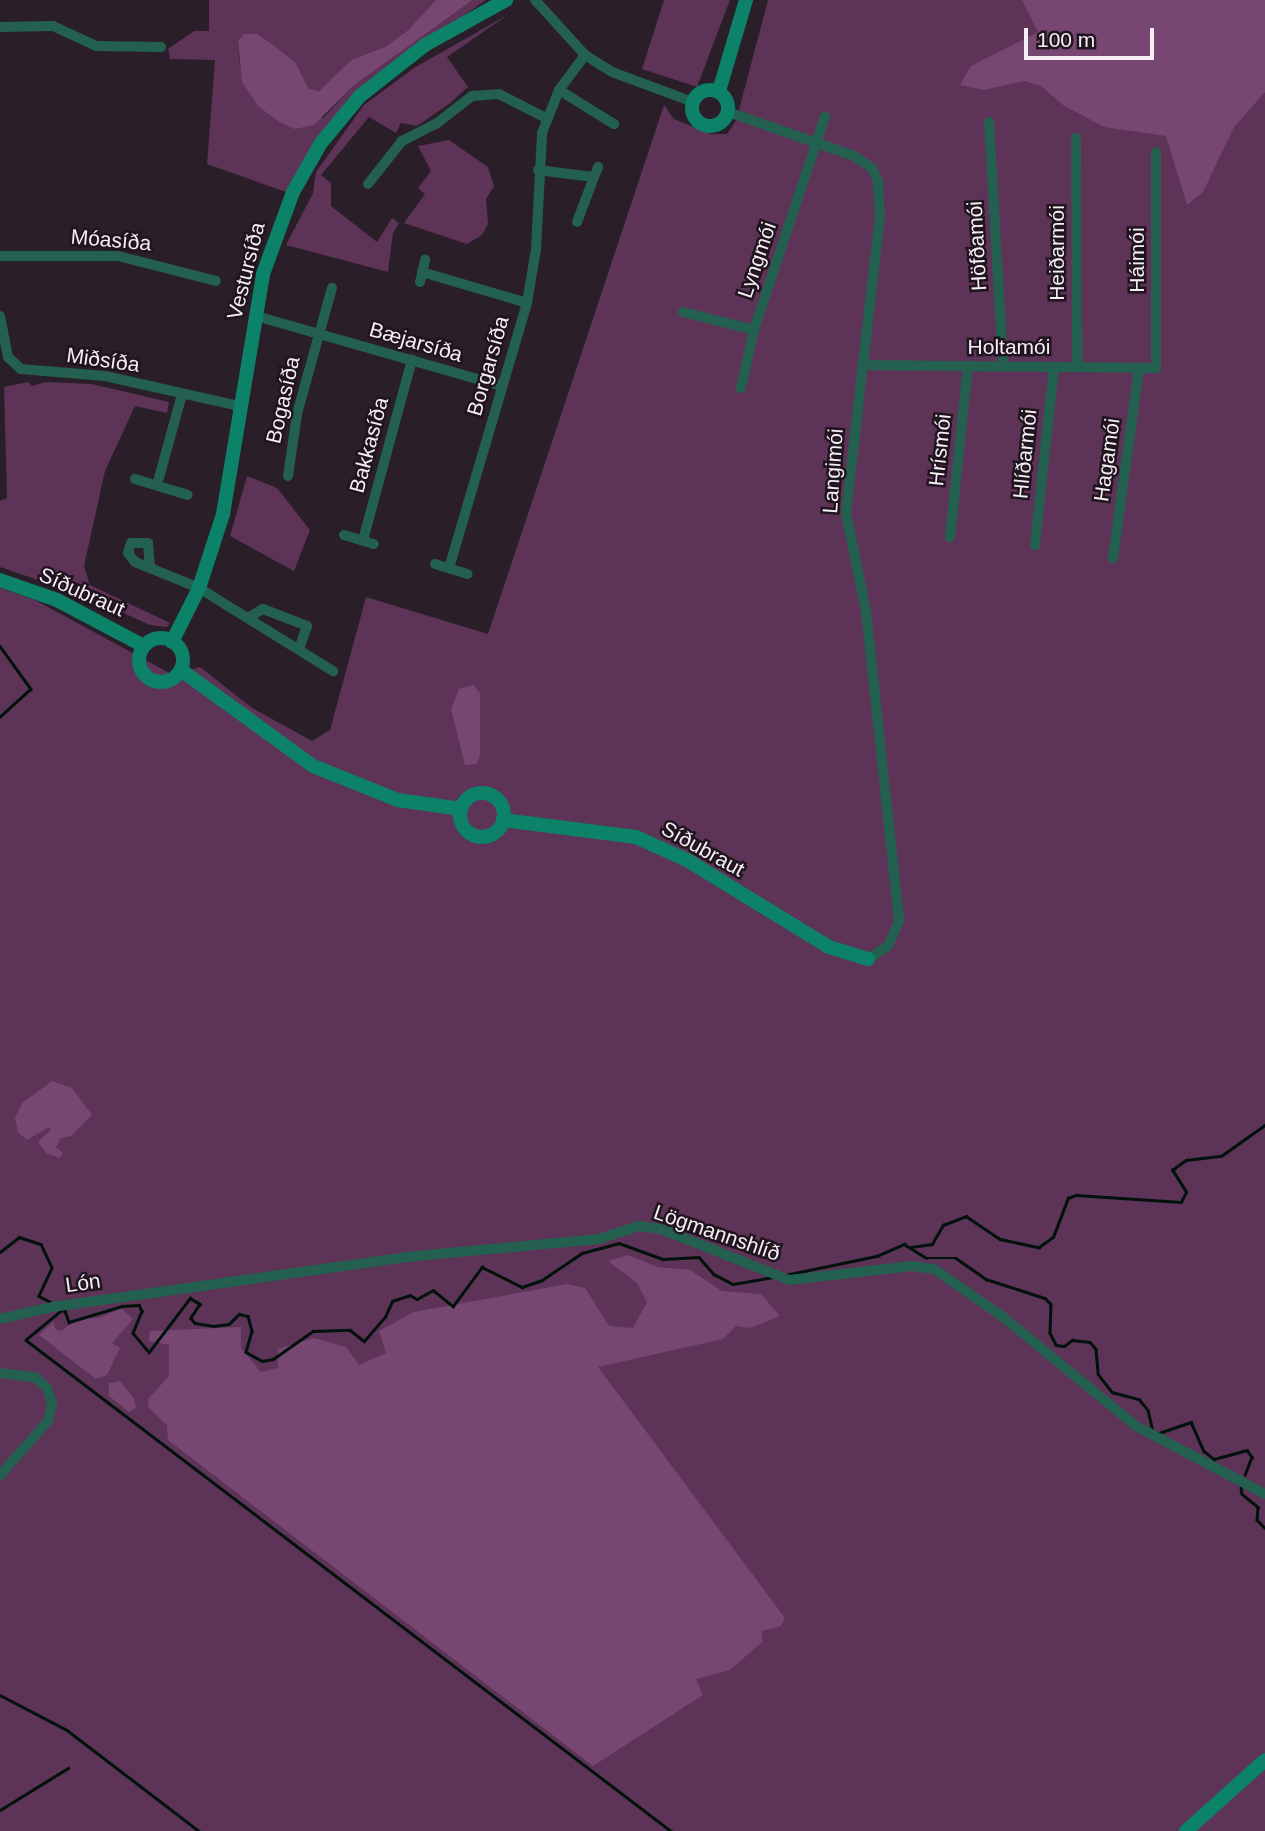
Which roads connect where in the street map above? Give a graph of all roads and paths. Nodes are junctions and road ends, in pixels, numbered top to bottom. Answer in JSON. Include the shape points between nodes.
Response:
{"nodes":[{"id":1,"x":506,"y":0,"type":"edge"},
{"id":2,"x":535,"y":0,"type":"edge"},
{"id":3,"x":746,"y":0,"type":"edge"},
{"id":4,"x":0,"y":27,"type":"edge"},
{"id":5,"x":161,"y":47,"type":"dead end"},
{"id":6,"x":585,"y":55,"type":"junction"},
{"id":7,"x":559,"y":90,"type":"junction"},
{"id":8,"x":719,"y":91,"type":"junction"},
{"id":9,"x":692,"y":102,"type":"junction"},
{"id":10,"x":728,"y":112,"type":"junction"},
{"id":11,"x":825,"y":117,"type":"dead end"},
{"id":12,"x":546,"y":118,"type":"junction"},
{"id":13,"x":989,"y":122,"type":"dead end"},
{"id":14,"x":614,"y":124,"type":"dead end"},
{"id":15,"x":1076,"y":138,"type":"dead end"},
{"id":16,"x":816,"y":145,"type":"junction"},
{"id":17,"x":1156,"y":152,"type":"dead end"},
{"id":18,"x":538,"y":170,"type":"junction"},
{"id":19,"x":368,"y":184,"type":"dead end"},
{"id":20,"x":577,"y":222,"type":"dead end"},
{"id":21,"x":0,"y":256,"type":"edge"},
{"id":22,"x":425,"y":260,"type":"dead end"},
{"id":23,"x":216,"y":281,"type":"dead end"},
{"id":24,"x":332,"y":288,"type":"dead end"},
{"id":25,"x":527,"y":303,"type":"junction"},
{"id":26,"x":683,"y":312,"type":"dead end"},
{"id":27,"x":0,"y":316,"type":"edge"},
{"id":28,"x":256,"y":316,"type":"junction"},
{"id":29,"x":754,"y":330,"type":"junction"},
{"id":30,"x":320,"y":334,"type":"junction"},
{"id":31,"x":412,"y":360,"type":"junction"},
{"id":32,"x":862,"y":365,"type":"junction"},
{"id":33,"x":968,"y":366,"type":"junction"},
{"id":34,"x":1003,"y":366,"type":"junction"},
{"id":35,"x":1054,"y":367,"type":"junction"},
{"id":36,"x":1077,"y":367,"type":"junction"},
{"id":37,"x":1139,"y":368,"type":"junction"},
{"id":38,"x":1156,"y":368,"type":"joint"},
{"id":39,"x":502,"y":386,"type":"junction"},
{"id":40,"x":741,"y":388,"type":"dead end"},
{"id":41,"x":182,"y":394,"type":"junction"},
{"id":42,"x":239,"y":406,"type":"junction"},
{"id":43,"x":288,"y":476,"type":"dead end"},
{"id":44,"x":135,"y":479,"type":"dead end"},
{"id":45,"x":157,"y":485,"type":"junction"},
{"id":46,"x":188,"y":495,"type":"dead end"},
{"id":47,"x":344,"y":535,"type":"dead end"},
{"id":48,"x":950,"y":537,"type":"dead end"},
{"id":49,"x":363,"y":540,"type":"junction"},
{"id":50,"x":374,"y":544,"type":"dead end"},
{"id":51,"x":1035,"y":545,"type":"dead end"},
{"id":52,"x":1113,"y":558,"type":"dead end"},
{"id":53,"x":435,"y":564,"type":"dead end"},
{"id":54,"x":150,"y":567,"type":"dead end"},
{"id":55,"x":449,"y":568,"type":"junction"},
{"id":56,"x":467,"y":574,"type":"dead end"},
{"id":57,"x":0,"y":580,"type":"edge"},
{"id":58,"x":199,"y":588,"type":"junction"},
{"id":59,"x":249,"y":617,"type":"junction"},
{"id":60,"x":172,"y":642,"type":"junction"},
{"id":61,"x":144,"y":646,"type":"junction"},
{"id":62,"x":299,"y":649,"type":"junction"},
{"id":63,"x":181,"y":670,"type":"junction"},
{"id":64,"x":333,"y":671,"type":"dead end"},
{"id":65,"x":461,"y":809,"type":"junction"},
{"id":66,"x":503,"y":820,"type":"junction"},
{"id":67,"x":867,"y":959,"type":"joint"},
{"id":68,"x":173,"y":1290,"type":"joint"},
{"id":69,"x":0,"y":1319,"type":"edge"},
{"id":70,"x":0,"y":1373,"type":"edge"},
{"id":71,"x":0,"y":1475,"type":"edge"},
{"id":72,"x":1265,"y":1494,"type":"edge"},
{"id":73,"x":1265,"y":1760,"type":"edge"},
{"id":74,"x":1186,"y":1831,"type":"edge"}],
"edges":[{"from":1,"to":28,"type":"street","name":"Vestursíða","via":[[408,57],[360,96],[333,127],[284,212],[266,264]]},
{"from":2,"to":6,"type":"street"},
{"from":3,"to":8,"type":"street"},
{"from":4,"to":5,"type":"street","via":[[53,26],[96,46]]},
{"from":6,"to":7,"type":"street","name":"Borgarsíða"},
{"from":6,"to":9,"type":"street","via":[[612,72]]},
{"from":7,"to":12,"type":"street","name":"Borgarsíða"},
{"from":7,"to":14,"type":"street"},
{"from":8,"to":9,"type":"street","via":[[706,90]]},
{"from":8,"to":10,"type":"street","via":[[727,100]]},
{"from":9,"to":10,"type":"street","via":[[693,114],[705,126],[717,125]]},
{"from":10,"to":16,"type":"street","name":"Langimói"},
{"from":11,"to":16,"type":"street","name":"Lyngmói"},
{"from":12,"to":18,"type":"street","name":"Borgarsíða"},
{"from":12,"to":19,"type":"street","via":[[499,94],[472,96],[436,124],[404,139]]},
{"from":13,"to":34,"type":"street","name":"Höfðamói"},
{"from":15,"to":36,"type":"street","name":"Heiðarmói"},
{"from":16,"to":29,"type":"street","name":"Lyngmói"},
{"from":16,"to":32,"type":"street","name":"Langimói","via":[[863,161],[878,181],[880,215]]},
{"from":17,"to":38,"type":"street","name":"Háimói"},
{"from":18,"to":20,"type":"street","via":[[596,172]]},
{"from":18,"to":25,"type":"street","name":"Borgarsíða","via":[[536,249]]},
{"from":21,"to":23,"type":"street","name":"Móasíða","via":[[118,256]]},
{"from":22,"to":25,"type":"street","via":[[421,277]]},
{"from":24,"to":30,"type":"street"},
{"from":25,"to":39,"type":"street","name":"Borgarsíða"},
{"from":26,"to":29,"type":"street"},
{"from":27,"to":41,"type":"street","name":"Miðsíða","via":[[8,357],[20,369],[105,376]]},
{"from":28,"to":30,"type":"street","name":"Bæjarsíða"},
{"from":28,"to":42,"type":"street","name":"Vestursíða"},
{"from":29,"to":40,"type":"street","name":"Lyngmói"},
{"from":30,"to":31,"type":"street","name":"Bæjarsíða"},
{"from":30,"to":43,"type":"street","name":"Bogasíða","via":[[297,414]]},
{"from":31,"to":39,"type":"street","name":"Bæjarsíða"},
{"from":31,"to":49,"type":"street","name":"Bakkasíða"},
{"from":32,"to":33,"type":"street","name":"Holtamói"},
{"from":32,"to":67,"type":"street","name":"Langimói","via":[[846,513],[866,611],[899,921],[888,946]]},
{"from":33,"to":34,"type":"street","name":"Holtamói"},
{"from":33,"to":48,"type":"street","name":"Hrísmói"},
{"from":34,"to":35,"type":"street","name":"Holtamói"},
{"from":35,"to":36,"type":"street","name":"Holtamói"},
{"from":35,"to":51,"type":"street","name":"Hlíðarmói"},
{"from":36,"to":37,"type":"street","name":"Holtamói"},
{"from":37,"to":38,"type":"street","name":"Holtamói"},
{"from":37,"to":52,"type":"street","name":"Hagamói"},
{"from":39,"to":55,"type":"street","name":"Borgarsíða"},
{"from":41,"to":42,"type":"street","name":"Miðsíða"},
{"from":41,"to":45,"type":"street"},
{"from":42,"to":58,"type":"street","name":"Vestursíða","via":[[229,487]]},
{"from":44,"to":45,"type":"street"},
{"from":45,"to":46,"type":"street"},
{"from":47,"to":49,"type":"street"},
{"from":49,"to":50,"type":"street"},
{"from":53,"to":55,"type":"street"},
{"from":54,"to":58,"type":"street"},
{"from":55,"to":56,"type":"street"},
{"from":57,"to":61,"type":"street","name":"Síðubraut","via":[[57,600]]},
{"from":58,"to":59,"type":"street"},
{"from":58,"to":60,"type":"street","name":"Vestursíða"},
{"from":59,"to":62,"type":"street"},
{"from":59,"to":62,"type":"street","via":[[263,609],[307,626]]},
{"from":60,"to":61,"type":"street","via":[[159,638]]},
{"from":60,"to":63,"type":"street","via":[[181,653]]},
{"from":61,"to":63,"type":"street","via":[[139,665],[146,677],[165,682]]},
{"from":62,"to":64,"type":"street"},
{"from":63,"to":65,"type":"street","via":[[313,766],[398,800]]},
{"from":65,"to":66,"type":"street","via":[[470,796],[483,793],[500,803]]},
{"from":65,"to":66,"type":"street","via":[[464,828],[476,836],[491,835]]},
{"from":66,"to":67,"type":"street","name":"Síðubraut","via":[[636,837],[687,860],[812,937]]},
{"from":68,"to":69,"type":"street","name":"Lón"},
{"from":68,"to":72,"type":"street","name":"Lögmannshlíð","via":[[416,1256],[599,1239],[639,1226],[660,1229],[789,1280],[912,1266],[934,1269],[971,1292],[1136,1426]]},
{"from":70,"to":71,"type":"street","via":[[35,1377],[47,1388],[52,1404],[48,1421]]},
{"from":73,"to":74,"type":"street"}]}
